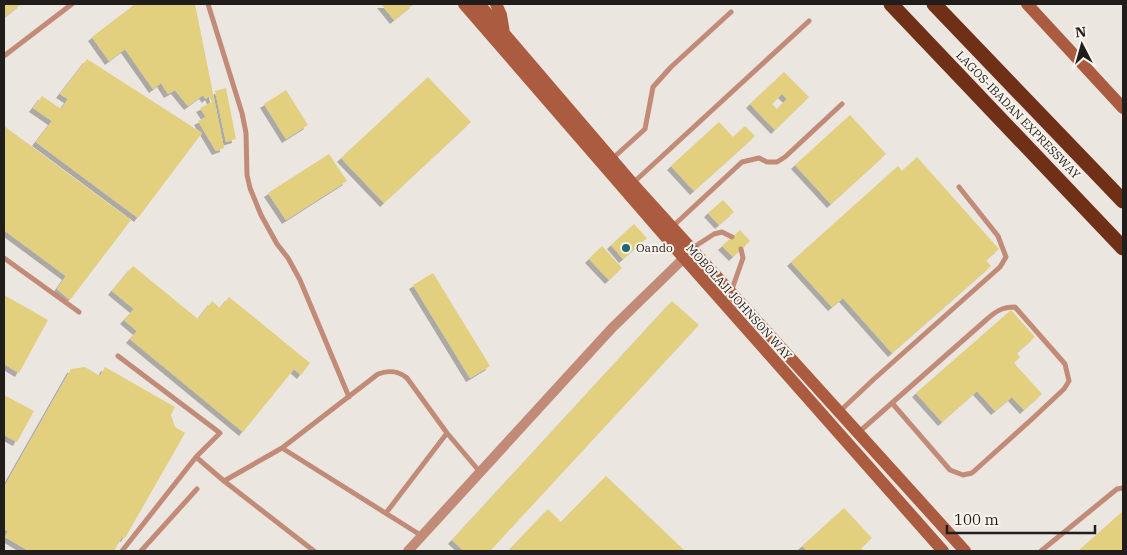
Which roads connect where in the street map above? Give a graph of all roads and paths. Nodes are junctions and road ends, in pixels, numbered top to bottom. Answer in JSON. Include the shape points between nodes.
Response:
{"nodes":[{"id":1,"x":72,"y":4,"type":"edge"},
{"id":2,"x":208,"y":4,"type":"edge"},
{"id":3,"x":464,"y":4,"type":"edge"},
{"id":4,"x":479,"y":4,"type":"edge"},
{"id":5,"x":496,"y":4,"type":"edge"},
{"id":6,"x":891,"y":4,"type":"edge"},
{"id":7,"x":934,"y":4,"type":"edge"},
{"id":8,"x":1028,"y":4,"type":"edge"},
{"id":9,"x":731,"y":12,"type":"dead end"},
{"id":10,"x":809,"y":21,"type":"dead end"},
{"id":11,"x":504,"y":33,"type":"junction"},
{"id":12,"x":4,"y":56,"type":"edge"},
{"id":13,"x":842,"y":104,"type":"dead end"},
{"id":14,"x":1123,"y":108,"type":"edge"},
{"id":15,"x":612,"y":160,"type":"junction"},
{"id":16,"x":632,"y":183,"type":"junction"},
{"id":17,"x":959,"y":187,"type":"dead end"},
{"id":18,"x":1123,"y":201,"type":"edge"},
{"id":19,"x":672,"y":227,"type":"junction"},
{"id":20,"x":732,"y":237,"type":"dead end"},
{"id":21,"x":1123,"y":248,"type":"edge"},
{"id":22,"x":741,"y":249,"type":"dead end"},
{"id":23,"x":688,"y":253,"type":"junction"},
{"id":24,"x":4,"y":258,"type":"edge"},
{"id":25,"x":730,"y":292,"type":"junction"},
{"id":26,"x":79,"y":312,"type":"dead end"},
{"id":27,"x":118,"y":356,"type":"dead end"},
{"id":28,"x":350,"y":397,"type":"junction"},
{"id":29,"x":892,"y":402,"type":"junction"},
{"id":30,"x":839,"y":413,"type":"junction"},
{"id":31,"x":448,"y":433,"type":"junction"},
{"id":32,"x":858,"y":433,"type":"junction"},
{"id":33,"x":282,"y":448,"type":"junction"},
{"id":34,"x":196,"y":456,"type":"junction"},
{"id":35,"x":480,"y":472,"type":"junction"},
{"id":36,"x":224,"y":481,"type":"junction"},
{"id":37,"x":1123,"y":488,"type":"edge"},
{"id":38,"x":197,"y":489,"type":"dead end"},
{"id":39,"x":386,"y":513,"type":"junction"},
{"id":40,"x":422,"y":536,"type":"junction"},
{"id":41,"x":412,"y":550,"type":"edge"},
{"id":42,"x":122,"y":551,"type":"edge"},
{"id":43,"x":141,"y":551,"type":"edge"},
{"id":44,"x":314,"y":551,"type":"edge"},
{"id":45,"x":943,"y":551,"type":"edge"},
{"id":46,"x":965,"y":551,"type":"edge"},
{"id":47,"x":1041,"y":551,"type":"edge"}],
"edges":[{"from":1,"to":12,"type":"lane"},
{"from":2,"to":28,"type":"lane","via":[[242,113],[250,188],[261,215],[300,280]]},
{"from":3,"to":23,"type":"street","name":"MOBOLAJI JOHNSON WAY"},
{"from":4,"to":11,"type":"street","name":"MOBOLAJI JOHNSON WAY"},
{"from":5,"to":11,"type":"street"},
{"from":6,"to":21,"type":"highway","name":"LAGOS-IBADAN EXPRESSWAY"},
{"from":7,"to":18,"type":"highway","name":"LAGOS-IBADAN EXPRESSWAY"},
{"from":8,"to":14,"type":"street"},
{"from":9,"to":15,"type":"lane","via":[[652,87],[645,128]]},
{"from":10,"to":16,"type":"lane"},
{"from":11,"to":15,"type":"street","name":"MOBOLAJI JOHNSON WAY"},
{"from":13,"to":19,"type":"lane","via":[[777,162],[759,158],[742,162]]},
{"from":15,"to":16,"type":"street","name":"MOBOLAJI JOHNSON WAY"},
{"from":16,"to":19,"type":"street","name":"MOBOLAJI JOHNSON WAY"},
{"from":17,"to":30,"type":"lane","via":[[998,236],[1006,257],[1000,267]]},
{"from":19,"to":23,"type":"street","name":"MOBOLAJI JOHNSON WAY"},
{"from":20,"to":23,"type":"lane","via":[[722,232],[714,234]]},
{"from":22,"to":25,"type":"lane","via":[[743,258]]},
{"from":23,"to":25,"type":"street","name":"MOBOLAJI JOHNSON WAY"},
{"from":23,"to":35,"type":"street","via":[[612,328]]},
{"from":23,"to":45,"type":"street","name":"MOBOLAJI JOHNSON WAY"},
{"from":24,"to":26,"type":"lane"},
{"from":25,"to":30,"type":"street","name":"MOBOLAJI JOHNSON WAY"},
{"from":27,"to":34,"type":"lane","via":[[220,433]]},
{"from":28,"to":31,"type":"lane","via":[[384,372],[393,371],[405,376]]},
{"from":28,"to":33,"type":"lane"},
{"from":29,"to":29,"type":"lane","via":[[1004,307],[1015,307],[1065,364],[1069,380],[1064,389],[1025,426],[972,472],[963,475],[950,470]]},
{"from":29,"to":32,"type":"lane"},
{"from":30,"to":32,"type":"street","name":"MOBOLAJI JOHNSON WAY"},
{"from":31,"to":35,"type":"lane"},
{"from":31,"to":39,"type":"lane"},
{"from":32,"to":46,"type":"street","name":"MOBOLAJI JOHNSON WAY"},
{"from":33,"to":36,"type":"lane"},
{"from":33,"to":39,"type":"lane"},
{"from":34,"to":36,"type":"lane"},
{"from":34,"to":42,"type":"lane"},
{"from":35,"to":40,"type":"street"},
{"from":36,"to":44,"type":"lane"},
{"from":37,"to":47,"type":"lane","via":[[1117,489]]},
{"from":38,"to":43,"type":"lane"},
{"from":39,"to":40,"type":"lane"},
{"from":40,"to":41,"type":"street"}]}
